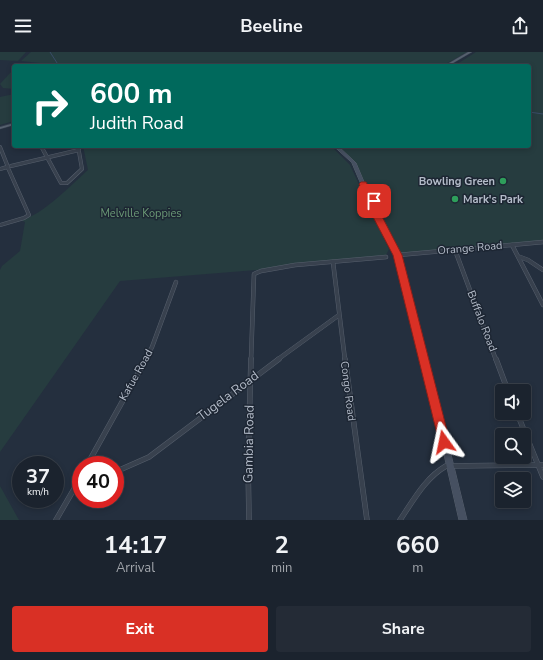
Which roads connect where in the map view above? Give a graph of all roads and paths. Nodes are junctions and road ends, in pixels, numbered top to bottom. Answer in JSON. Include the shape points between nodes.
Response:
{"nodes":[{"id":1,"x":472,"y":52,"type":"edge"},
{"id":2,"x":450,"y":64,"type":"edge"},
{"id":3,"x":452,"y":64,"type":"edge"},
{"id":4,"x":12,"y":126,"type":"edge"},
{"id":5,"x":0,"y":129,"type":"edge"},
{"id":6,"x":0,"y":147,"type":"edge"},
{"id":7,"x":42,"y":148,"type":"edge"},
{"id":8,"x":338,"y":148,"type":"edge"},
{"id":9,"x":79,"y":150,"type":"joint"},
{"id":10,"x":48,"y":158,"type":"junction"},
{"id":11,"x":9,"y":167,"type":"junction"},
{"id":12,"x":1,"y":169,"type":"edge"},
{"id":13,"x":0,"y":225,"type":"edge"},
{"id":14,"x":543,"y":242,"type":"edge"},
{"id":15,"x":512,"y":245,"type":"junction"},
{"id":16,"x":455,"y":250,"type":"junction"},
{"id":17,"x":398,"y":255,"type":"junction"},
{"id":18,"x":386,"y":257,"type":"dead end"},
{"id":19,"x":519,"y":257,"type":"junction"},
{"id":20,"x":333,"y":262,"type":"junction"},
{"id":21,"x":543,"y":270,"type":"edge"},
{"id":22,"x":176,"y":282,"type":"dead end"},
{"id":23,"x":543,"y":305,"type":"edge"},
{"id":24,"x":339,"y":315,"type":"junction"},
{"id":25,"x":251,"y":379,"type":"junction"},
{"id":26,"x":505,"y":384,"type":"edge"},
{"id":27,"x":520,"y":420,"type":"edge"},
{"id":28,"x":92,"y":456,"type":"edge"},
{"id":29,"x":449,"y":465,"type":"junction"},
{"id":30,"x":540,"y":465,"type":"edge"},
{"id":31,"x":124,"y":468,"type":"edge"},
{"id":32,"x":543,"y":477,"type":"edge"},
{"id":33,"x":72,"y":493,"type":"edge"},
{"id":34,"x":56,"y":520,"type":"edge"},
{"id":35,"x":249,"y":520,"type":"edge"},
{"id":36,"x":367,"y":520,"type":"edge"},
{"id":37,"x":400,"y":520,"type":"edge"},
{"id":38,"x":463,"y":520,"type":"edge"}],
"edges":[{"from":1,"to":2,"type":"main road"},
{"from":1,"to":3,"type":"main road"},
{"from":4,"to":5,"type":"main road"},
{"from":6,"to":11,"type":"street"},
{"from":7,"to":10,"type":"street"},
{"from":8,"to":17,"type":"street","via":[[352,160],[373,208]]},
{"from":9,"to":10,"type":"street"},
{"from":9,"to":10,"type":"street","via":[[82,169],[64,184],[61,183]]},
{"from":10,"to":11,"type":"street"},
{"from":11,"to":12,"type":"street"},
{"from":11,"to":13,"type":"street","via":[[28,217]]},
{"from":14,"to":15,"type":"street","name":"Orange Road"},
{"from":15,"to":16,"type":"street","name":"Orange Road"},
{"from":15,"to":19,"type":"street"},
{"from":16,"to":17,"type":"street","name":"Orange Road"},
{"from":16,"to":26,"type":"street","name":"Buffalo Road"},
{"from":17,"to":29,"type":"street"},
{"from":18,"to":20,"type":"street"},
{"from":19,"to":21,"type":"street"},
{"from":19,"to":23,"type":"street"},
{"from":20,"to":24,"type":"street","name":"Congo Road"},
{"from":20,"to":25,"type":"street","name":"Gambia Road","via":[[256,272]]},
{"from":22,"to":28,"type":"street","name":"Kafue Road","via":[[152,347]]},
{"from":24,"to":25,"type":"street","name":"Tugela Road"},
{"from":24,"to":36,"type":"street","name":"Congo Road"},
{"from":25,"to":31,"type":"street","name":"Tugela Road","via":[[149,457]]},
{"from":25,"to":35,"type":"street","name":"Gambia Road"},
{"from":27,"to":30,"type":"street"},
{"from":29,"to":30,"type":"street"},
{"from":29,"to":37,"type":"street","via":[[439,470]]},
{"from":29,"to":38,"type":"street"},
{"from":30,"to":32,"type":"street"},
{"from":33,"to":34,"type":"street"}]}
